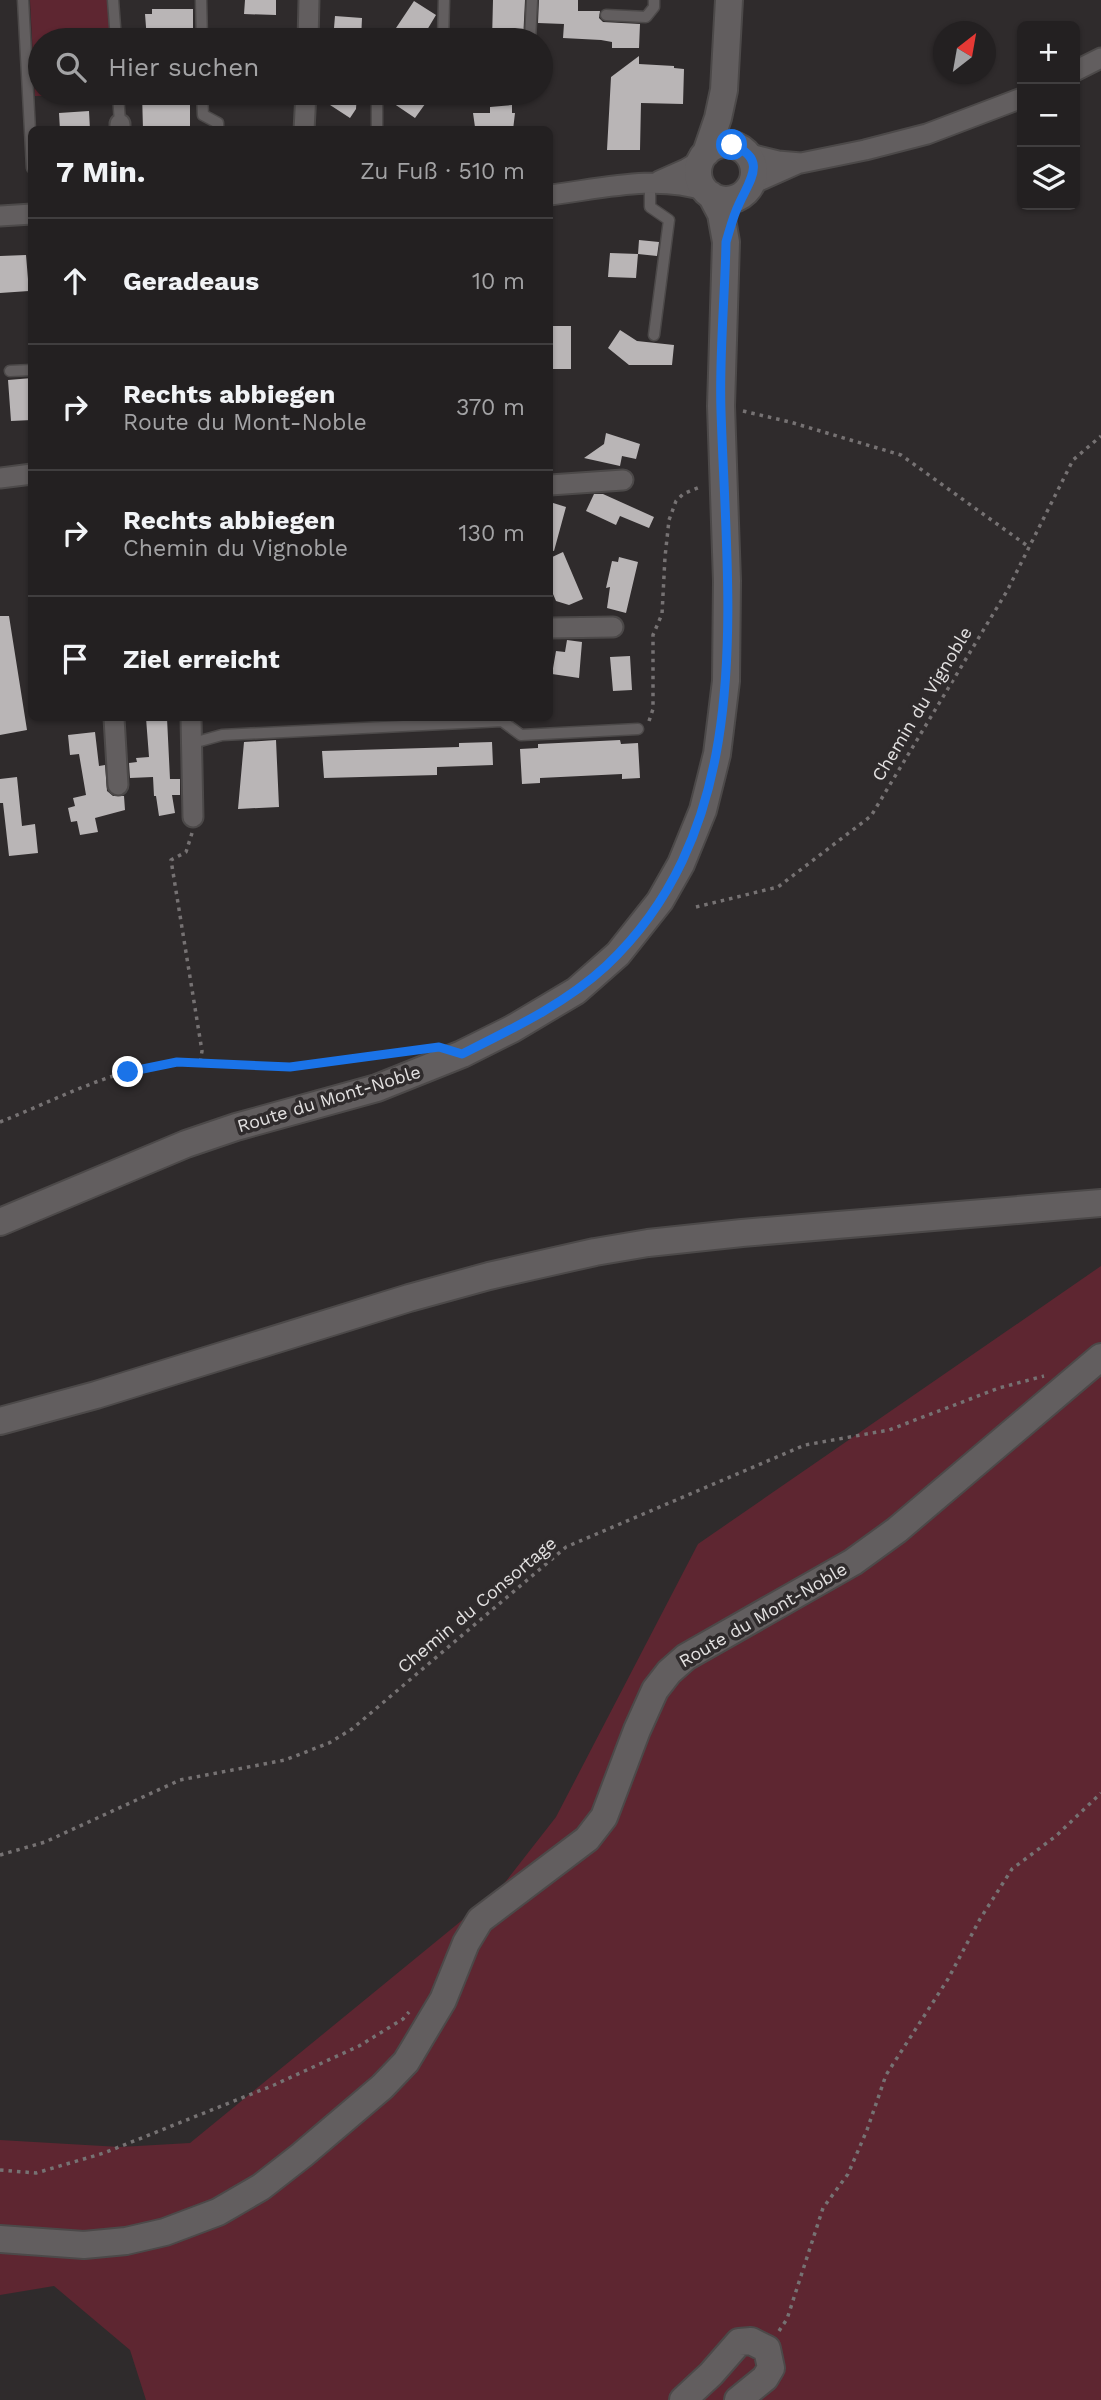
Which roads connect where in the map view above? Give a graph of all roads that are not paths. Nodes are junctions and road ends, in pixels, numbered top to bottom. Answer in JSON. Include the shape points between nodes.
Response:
{"nodes":[{"id":1,"x":23,"y":0,"type":"edge"},
{"id":2,"x":113,"y":0,"type":"edge"},
{"id":3,"x":201,"y":0,"type":"edge"},
{"id":4,"x":309,"y":0,"type":"edge"},
{"id":5,"x":444,"y":0,"type":"edge"},
{"id":6,"x":532,"y":0,"type":"edge"},
{"id":7,"x":654,"y":0,"type":"edge"},
{"id":8,"x":729,"y":0,"type":"edge"},
{"id":9,"x":606,"y":15,"type":"dead end"},
{"id":10,"x":115,"y":28,"type":"edge"},
{"id":11,"x":202,"y":28,"type":"edge"},
{"id":12,"x":308,"y":28,"type":"edge"},
{"id":13,"x":443,"y":28,"type":"edge"},
{"id":14,"x":531,"y":28,"type":"edge"},
{"id":15,"x":1101,"y":58,"type":"edge"},
{"id":16,"x":1080,"y":68,"type":"edge"},
{"id":17,"x":723,"y":90,"type":"junction"},
{"id":18,"x":28,"y":93,"type":"edge"},
{"id":19,"x":1017,"y":100,"type":"edge"},
{"id":20,"x":29,"y":105,"type":"edge"},
{"id":21,"x":119,"y":105,"type":"edge"},
{"id":22,"x":202,"y":105,"type":"edge"},
{"id":23,"x":305,"y":105,"type":"edge"},
{"id":24,"x":377,"y":105,"type":"edge"},
{"id":25,"x":30,"y":126,"type":"edge"},
{"id":26,"x":120,"y":126,"type":"edge"},
{"id":27,"x":218,"y":126,"type":"edge"},
{"id":28,"x":304,"y":126,"type":"edge"},
{"id":29,"x":377,"y":126,"type":"edge"},
{"id":30,"x":745,"y":152,"type":"junction"},
{"id":31,"x":703,"y":156,"type":"junction"},
{"id":32,"x":801,"y":163,"type":"junction"},
{"id":33,"x":653,"y":183,"type":"junction"},
{"id":34,"x":747,"y":189,"type":"junction"},
{"id":35,"x":708,"y":193,"type":"junction"},
{"id":36,"x":553,"y":195,"type":"edge"},
{"id":37,"x":28,"y":214,"type":"edge"},
{"id":38,"x":0,"y":216,"type":"edge"},
{"id":39,"x":726,"y":242,"type":"junction"},
{"id":40,"x":654,"y":335,"type":"dead end"},
{"id":41,"x":28,"y":370,"type":"edge"},
{"id":42,"x":10,"y":371,"type":"dead end"},
{"id":43,"x":28,"y":474,"type":"edge"},
{"id":44,"x":0,"y":478,"type":"edge"},
{"id":45,"x":623,"y":480,"type":"dead end"},
{"id":46,"x":553,"y":485,"type":"edge"},
{"id":47,"x":613,"y":627,"type":"dead end"},
{"id":48,"x":553,"y":628,"type":"edge"},
{"id":49,"x":114,"y":721,"type":"edge"},
{"id":50,"x":191,"y":721,"type":"edge"},
{"id":51,"x":638,"y":729,"type":"dead end"},
{"id":52,"x":193,"y":743,"type":"junction"},
{"id":53,"x":118,"y":785,"type":"dead end"},
{"id":54,"x":193,"y":817,"type":"road end"},
{"id":55,"x":1101,"y":1203,"type":"edge"},
{"id":56,"x":0,"y":1222,"type":"edge"},
{"id":57,"x":1101,"y":1357,"type":"edge"},
{"id":58,"x":0,"y":1421,"type":"edge"},
{"id":59,"x":0,"y":2239,"type":"edge"},
{"id":60,"x":683,"y":2400,"type":"edge"},
{"id":61,"x":738,"y":2400,"type":"edge"}],
"edges":[{"from":1,"to":18,"type":"lane"},
{"from":2,"to":10,"type":"lane"},
{"from":3,"to":11,"type":"lane"},
{"from":4,"to":12,"type":"street"},
{"from":5,"to":13,"type":"lane"},
{"from":6,"to":14,"type":"lane"},
{"from":7,"to":9,"type":"lane","via":[[646,17]]},
{"from":8,"to":17,"type":"street"},
{"from":15,"to":16,"type":"street"},
{"from":17,"to":30,"type":"street"},
{"from":17,"to":31,"type":"street"},
{"from":19,"to":32,"type":"street","via":[[927,134]]},
{"from":20,"to":25,"type":"lane"},
{"from":21,"to":26,"type":"lane"},
{"from":22,"to":27,"type":"lane","via":[[202,115]]},
{"from":23,"to":28,"type":"street"},
{"from":24,"to":29,"type":"lane"},
{"from":30,"to":31,"type":"street","via":[[724,144]]},
{"from":30,"to":32,"type":"street"},
{"from":30,"to":34,"type":"street","via":[[753,168]]},
{"from":31,"to":33,"type":"street"},
{"from":31,"to":35,"type":"street","via":[[699,176]]},
{"from":32,"to":34,"type":"street"},
{"from":33,"to":35,"type":"street","via":[[685,184]]},
{"from":33,"to":36,"type":"street"},
{"from":33,"to":40,"type":"lane","via":[[650,207],[669,220]]},
{"from":34,"to":35,"type":"street","via":[[731,199]]},
{"from":34,"to":39,"type":"street","name":"Route du Mont-Noble"},
{"from":35,"to":39,"type":"street","name":"Route du Mont-Noble","via":[[721,214]]},
{"from":37,"to":38,"type":"street"},
{"from":39,"to":56,"type":"street","name":"Route du Mont-Noble","via":[[721,406],[726,681],[717,754],[703,810],[660,901],[618,954],[576,991],[434,1067],[187,1144]]},
{"from":41,"to":42,"type":"lane"},
{"from":43,"to":44,"type":"street"},
{"from":45,"to":46,"type":"street"},
{"from":47,"to":48,"type":"street"},
{"from":49,"to":53,"type":"street"},
{"from":50,"to":52,"type":"street"},
{"from":51,"to":52,"type":"lane","via":[[521,734],[502,721],[222,736]]},
{"from":52,"to":54,"type":"street"},
{"from":55,"to":58,"type":"street","via":[[742,1233],[595,1252],[409,1298]]},
{"from":57,"to":59,"type":"street","name":"Route du Mont-Noble","via":[[897,1531],[853,1562],[686,1657],[669,1672],[641,1720],[604,1817],[587,1839],[480,1920],[443,2000],[406,2062],[302,2155],[218,2212],[165,2232],[84,2245]]},
{"from":60,"to":61,"type":"street","via":[[739,2342],[751,2341],[766,2349],[771,2368]]}]}
